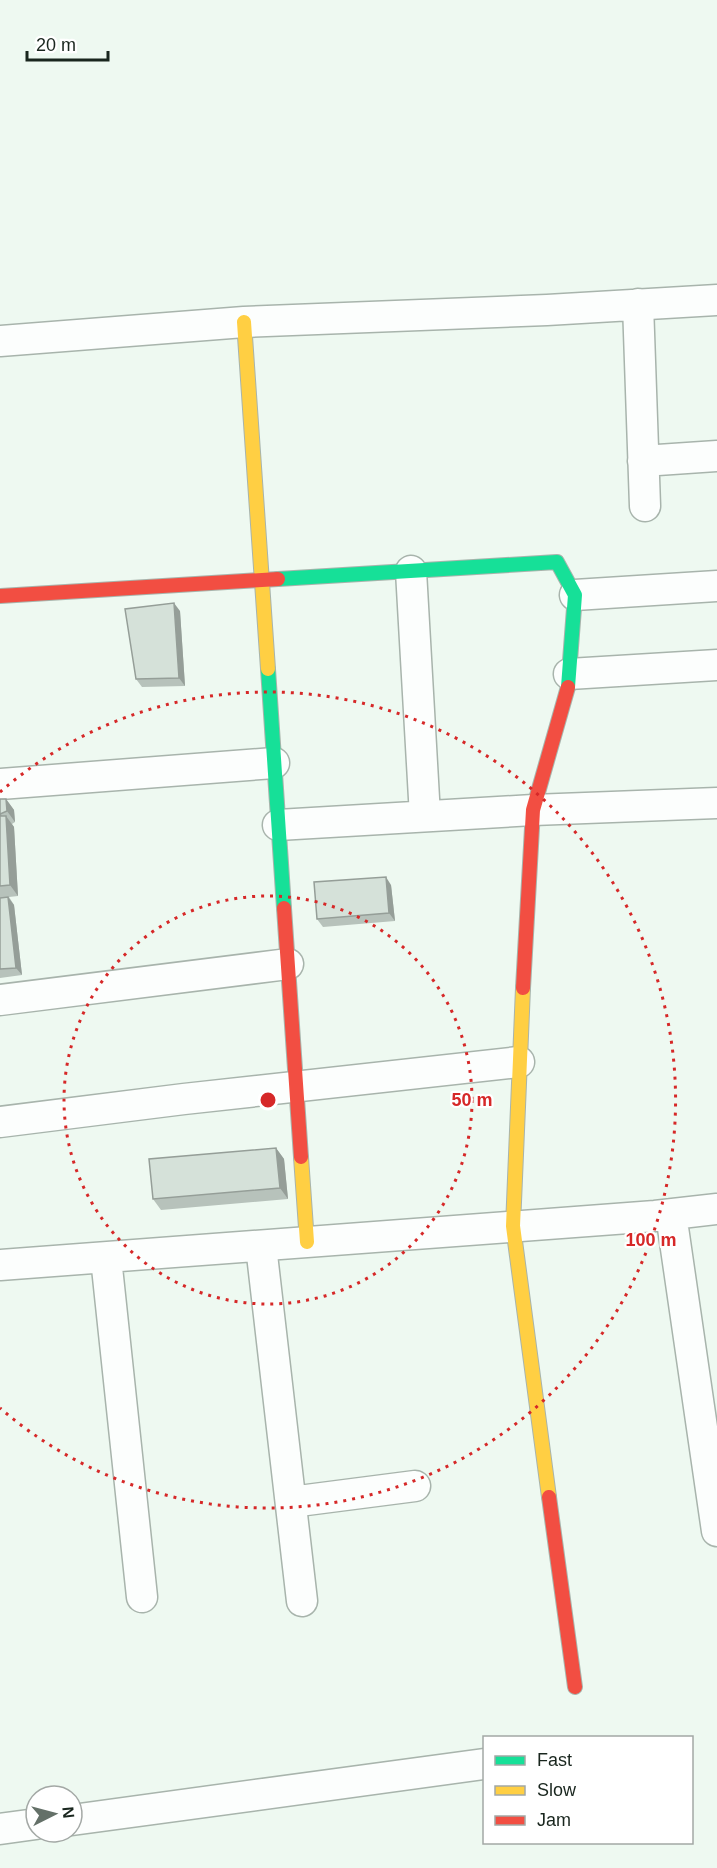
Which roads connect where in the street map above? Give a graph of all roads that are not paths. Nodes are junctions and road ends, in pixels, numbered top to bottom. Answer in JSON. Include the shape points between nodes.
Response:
{"nodes":[{"id":1,"x":717,"y":300,"type":"edge"},
{"id":2,"x":638,"y":304,"type":"junction"},
{"id":3,"x":244,"y":322,"type":"junction"},
{"id":4,"x":0,"y":340,"type":"edge"},
{"id":5,"x":717,"y":456,"type":"edge"},
{"id":6,"x":643,"y":461,"type":"junction"},
{"id":7,"x":645,"y":507,"type":"dead end"},
{"id":8,"x":411,"y":571,"type":"junction"},
{"id":9,"x":261,"y":580,"type":"junction"},
{"id":10,"x":717,"y":586,"type":"edge"},
{"id":11,"x":575,"y":595,"type":"junction"},
{"id":12,"x":0,"y":596,"type":"edge"},
{"id":13,"x":717,"y":665,"type":"edge"},
{"id":14,"x":569,"y":674,"type":"junction"},
{"id":15,"x":274,"y":763,"type":"junction"},
{"id":16,"x":0,"y":784,"type":"edge"},
{"id":17,"x":717,"y":803,"type":"edge"},
{"id":18,"x":533,"y":810,"type":"junction"},
{"id":19,"x":425,"y":816,"type":"junction"},
{"id":20,"x":278,"y":825,"type":"junction"},
{"id":21,"x":288,"y":964,"type":"junction"},
{"id":22,"x":0,"y":1000,"type":"edge"},
{"id":23,"x":519,"y":1062,"type":"junction"},
{"id":24,"x":296,"y":1086,"type":"junction"},
{"id":25,"x":0,"y":1122,"type":"edge"},
{"id":26,"x":717,"y":1209,"type":"edge"},
{"id":27,"x":670,"y":1214,"type":"junction"},
{"id":28,"x":513,"y":1226,"type":"junction"},
{"id":29,"x":307,"y":1242,"type":"junction"},
{"id":30,"x":261,"y":1246,"type":"junction"},
{"id":31,"x":106,"y":1258,"type":"junction"},
{"id":32,"x":0,"y":1265,"type":"edge"},
{"id":33,"x":415,"y":1486,"type":"dead end"},
{"id":34,"x":291,"y":1502,"type":"junction"},
{"id":35,"x":717,"y":1531,"type":"edge"},
{"id":36,"x":142,"y":1597,"type":"dead end"},
{"id":37,"x":302,"y":1601,"type":"dead end"},
{"id":38,"x":575,"y":1687,"type":"dead end"},
{"id":39,"x":483,"y":1764,"type":"edge"},
{"id":40,"x":84,"y":1818,"type":"edge"},
{"id":41,"x":24,"y":1826,"type":"edge"},
{"id":42,"x":0,"y":1829,"type":"edge"}],
"edges":[{"from":1,"to":2,"type":"street"},
{"from":2,"to":3,"type":"street"},
{"from":2,"to":6,"type":"street"},
{"from":3,"to":4,"type":"street"},
{"from":3,"to":9,"type":"street"},
{"from":5,"to":6,"type":"street"},
{"from":6,"to":7,"type":"street"},
{"from":8,"to":9,"type":"street"},
{"from":8,"to":11,"type":"street","via":[[557,562]]},
{"from":8,"to":19,"type":"street"},
{"from":9,"to":12,"type":"street"},
{"from":9,"to":15,"type":"street"},
{"from":10,"to":11,"type":"street"},
{"from":11,"to":14,"type":"street"},
{"from":13,"to":14,"type":"street"},
{"from":14,"to":18,"type":"street","via":[[568,693]]},
{"from":15,"to":16,"type":"street"},
{"from":15,"to":20,"type":"street"},
{"from":17,"to":18,"type":"street"},
{"from":18,"to":19,"type":"street"},
{"from":18,"to":23,"type":"street"},
{"from":19,"to":20,"type":"street"},
{"from":20,"to":21,"type":"street"},
{"from":21,"to":22,"type":"street"},
{"from":21,"to":24,"type":"street"},
{"from":23,"to":24,"type":"street"},
{"from":23,"to":28,"type":"street"},
{"from":24,"to":25,"type":"street"},
{"from":24,"to":29,"type":"street"},
{"from":26,"to":27,"type":"street"},
{"from":27,"to":28,"type":"street"},
{"from":27,"to":35,"type":"street"},
{"from":28,"to":29,"type":"street"},
{"from":28,"to":38,"type":"street"},
{"from":29,"to":30,"type":"street"},
{"from":30,"to":31,"type":"street"},
{"from":30,"to":34,"type":"street"},
{"from":31,"to":32,"type":"street"},
{"from":31,"to":36,"type":"street"},
{"from":33,"to":34,"type":"street"},
{"from":34,"to":37,"type":"street"},
{"from":39,"to":40,"type":"street"},
{"from":41,"to":42,"type":"street"}]}
